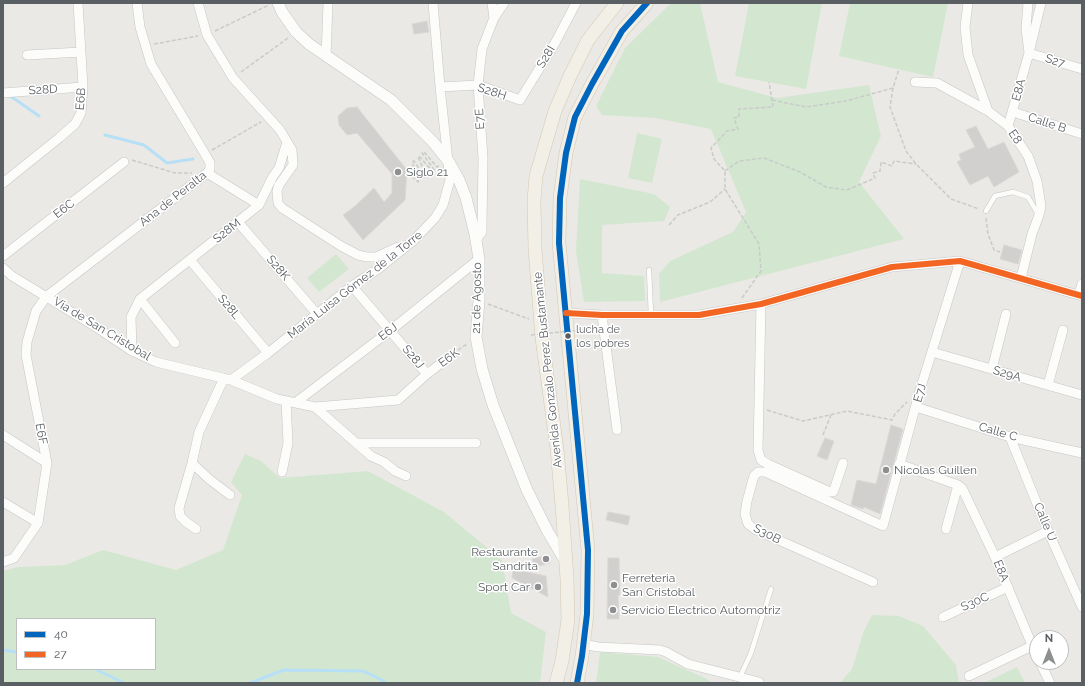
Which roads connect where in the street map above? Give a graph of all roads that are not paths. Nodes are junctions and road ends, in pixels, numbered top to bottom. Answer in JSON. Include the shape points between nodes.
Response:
{"nodes":[{"id":1,"x":78,"y":3,"type":"edge"},
{"id":2,"x":137,"y":3,"type":"edge"},
{"id":3,"x":198,"y":3,"type":"edge"},
{"id":4,"x":278,"y":3,"type":"edge"},
{"id":5,"x":328,"y":3,"type":"edge"},
{"id":6,"x":433,"y":3,"type":"edge"},
{"id":7,"x":492,"y":3,"type":"edge"},
{"id":8,"x":504,"y":3,"type":"edge"},
{"id":9,"x":576,"y":3,"type":"edge"},
{"id":10,"x":617,"y":3,"type":"edge"},
{"id":11,"x":647,"y":3,"type":"edge"},
{"id":12,"x":968,"y":3,"type":"edge"},
{"id":13,"x":1028,"y":3,"type":"edge"},
{"id":14,"x":1040,"y":3,"type":"edge"},
{"id":15,"x":494,"y":18,"type":"junction"},
{"id":16,"x":81,"y":52,"type":"junction"},
{"id":17,"x":1029,"y":53,"type":"junction"},
{"id":18,"x":28,"y":55,"type":"dead end"},
{"id":19,"x":326,"y":57,"type":"junction"},
{"id":20,"x":1082,"y":69,"type":"edge"},
{"id":21,"x":915,"y":82,"type":"dead end"},
{"id":22,"x":478,"y":85,"type":"junction"},
{"id":23,"x":440,"y":87,"type":"junction"},
{"id":24,"x":83,"y":88,"type":"junction"},
{"id":25,"x":3,"y":93,"type":"edge"},
{"id":26,"x":520,"y":100,"type":"joint"},
{"id":27,"x":988,"y":111,"type":"junction"},
{"id":28,"x":1013,"y":112,"type":"junction"},
{"id":29,"x":1008,"y":126,"type":"junction"},
{"id":30,"x":1082,"y":134,"type":"edge"},
{"id":31,"x":287,"y":142,"type":"junction"},
{"id":32,"x":124,"y":162,"type":"road end"},
{"id":33,"x":449,"y":162,"type":"junction"},
{"id":34,"x":207,"y":173,"type":"junction"},
{"id":35,"x":3,"y":182,"type":"edge"},
{"id":36,"x":259,"y":205,"type":"junction"},
{"id":37,"x":986,"y":211,"type":"road end"},
{"id":38,"x":1039,"y":215,"type":"junction"},
{"id":39,"x":238,"y":222,"type":"junction"},
{"id":40,"x":475,"y":238,"type":"junction"},
{"id":41,"x":414,"y":240,"type":"junction"},
{"id":42,"x":3,"y":256,"type":"edge"},
{"id":43,"x":479,"y":259,"type":"junction"},
{"id":44,"x":190,"y":260,"type":"junction"},
{"id":45,"x":960,"y":261,"type":"junction"},
{"id":46,"x":3,"y":268,"type":"edge"},
{"id":47,"x":649,"y":270,"type":"dead end"},
{"id":48,"x":1021,"y":278,"type":"junction"},
{"id":49,"x":1082,"y":284,"type":"edge"},
{"id":50,"x":352,"y":286,"type":"junction"},
{"id":51,"x":47,"y":296,"type":"junction"},
{"id":52,"x":1080,"y":296,"type":"edge"},
{"id":53,"x":140,"y":299,"type":"junction"},
{"id":54,"x":761,"y":304,"type":"junction"},
{"id":55,"x":566,"y":313,"type":"junction"},
{"id":56,"x":316,"y":314,"type":"junction"},
{"id":57,"x":1006,"y":314,"type":"dead end"},
{"id":58,"x":602,"y":315,"type":"junction"},
{"id":59,"x":651,"y":315,"type":"junction"},
{"id":60,"x":391,"y":330,"type":"junction"},
{"id":61,"x":1062,"y":330,"type":"dead end"},
{"id":62,"x":175,"y":343,"type":"dead end"},
{"id":63,"x":132,"y":351,"type":"junction"},
{"id":64,"x":932,"y":352,"type":"junction"},
{"id":65,"x":268,"y":353,"type":"junction"},
{"id":66,"x":452,"y":355,"type":"road end"},
{"id":67,"x":992,"y":369,"type":"junction"},
{"id":68,"x":427,"y":374,"type":"junction"},
{"id":69,"x":228,"y":379,"type":"junction"},
{"id":70,"x":1048,"y":384,"type":"junction"},
{"id":71,"x":1082,"y":395,"type":"edge"},
{"id":72,"x":290,"y":402,"type":"junction"},
{"id":73,"x":315,"y":407,"type":"junction"},
{"id":74,"x":916,"y":407,"type":"junction"},
{"id":75,"x":617,"y":430,"type":"dead end"},
{"id":76,"x":3,"y":435,"type":"edge"},
{"id":77,"x":1010,"y":437,"type":"junction"},
{"id":78,"x":356,"y":443,"type":"junction"},
{"id":79,"x":476,"y":443,"type":"dead end"},
{"id":80,"x":1080,"y":453,"type":"edge"},
{"id":81,"x":843,"y":462,"type":"dead end"},
{"id":82,"x":1082,"y":462,"type":"edge"},
{"id":83,"x":47,"y":463,"type":"junction"},
{"id":84,"x":192,"y":463,"type":"junction"},
{"id":85,"x":899,"y":464,"type":"junction"},
{"id":86,"x":282,"y":472,"type":"dead end"},
{"id":87,"x":406,"y":476,"type":"dead end"},
{"id":88,"x":960,"y":486,"type":"junction"},
{"id":89,"x":230,"y":495,"type":"dead end"},
{"id":90,"x":3,"y":502,"type":"edge"},
{"id":91,"x":38,"y":523,"type":"junction"},
{"id":92,"x":883,"y":526,"type":"joint"},
{"id":93,"x":196,"y":529,"type":"dead end"},
{"id":94,"x":946,"y":529,"type":"dead end"},
{"id":95,"x":1048,"y":531,"type":"junction"},
{"id":96,"x":995,"y":557,"type":"junction"},
{"id":97,"x":3,"y":562,"type":"edge"},
{"id":98,"x":566,"y":562,"type":"junction"},
{"id":99,"x":873,"y":582,"type":"dead end"},
{"id":100,"x":1008,"y":587,"type":"junction"},
{"id":101,"x":771,"y":589,"type":"dead end"},
{"id":102,"x":1082,"y":607,"type":"edge"},
{"id":103,"x":943,"y":617,"type":"dead end"},
{"id":104,"x":1029,"y":639,"type":"edge"},
{"id":105,"x":584,"y":644,"type":"junction"},
{"id":106,"x":1029,"y":647,"type":"edge"},
{"id":107,"x":1044,"y":670,"type":"edge"},
{"id":108,"x":969,"y":676,"type":"dead end"},
{"id":109,"x":740,"y":677,"type":"junction"},
{"id":110,"x":759,"y":682,"type":"edge"},
{"id":111,"x":556,"y":683,"type":"edge"},
{"id":112,"x":577,"y":683,"type":"edge"},
{"id":113,"x":1050,"y":683,"type":"edge"}],
"edges":[{"from":1,"to":16,"type":"street","name":"E6B"},
{"from":2,"to":34,"type":"street","name":"Ana de Peralta","via":[[140,27],[151,64],[205,154],[210,167]]},
{"from":3,"to":31,"type":"street","via":[[206,35],[233,78],[280,130]]},
{"from":4,"to":19,"type":"street","name":"21 de Agosto","via":[[296,32]]},
{"from":5,"to":19,"type":"street"},
{"from":6,"to":23,"type":"street","name":"María Luisa Gómez de la Torre"},
{"from":7,"to":15,"type":"street"},
{"from":8,"to":15,"type":"street","name":"E7E"},
{"from":9,"to":26,"type":"street","name":"S28I"},
{"from":10,"to":98,"type":"main road","name":"Avenida Gonzalo Perez Bustamante","via":[[588,40],[570,76],[555,110],[536,176],[535,242],[542,338],[560,484]]},
{"from":11,"to":55,"type":"main road","name":"Avenida Gonzalo Perez Bustamante","via":[[622,31],[592,84],[576,117],[566,153],[560,198],[559,243]]},
{"from":12,"to":27,"type":"street","via":[[965,27],[968,55]]},
{"from":13,"to":17,"type":"street","name":"E8A","via":[[1026,28]]},
{"from":14,"to":17,"type":"street","name":"E8A"},
{"from":15,"to":22,"type":"street","name":"E7E","via":[[482,49]]},
{"from":16,"to":18,"type":"street"},
{"from":16,"to":24,"type":"street","name":"E6B"},
{"from":17,"to":20,"type":"street","name":"S27"},
{"from":17,"to":28,"type":"street","name":"E8A"},
{"from":19,"to":33,"type":"street","name":"21 de Agosto","via":[[391,100]]},
{"from":21,"to":27,"type":"street","name":"E8","via":[[937,83]]},
{"from":22,"to":23,"type":"street","name":"S28H"},
{"from":22,"to":26,"type":"street","name":"S28H"},
{"from":22,"to":40,"type":"street","name":"E7E","via":[[482,158],[482,232]]},
{"from":23,"to":33,"type":"street","name":"María Luisa Gómez de la Torre"},
{"from":24,"to":25,"type":"street","name":"S28D"},
{"from":24,"to":35,"type":"street","name":"E6B","via":[[81,113],[75,124]]},
{"from":27,"to":29,"type":"street","name":"E8"},
{"from":28,"to":29,"type":"street","name":"E8A"},
{"from":28,"to":30,"type":"street","name":"Calle B"},
{"from":29,"to":38,"type":"street","name":"E8","via":[[1028,156],[1038,181]]},
{"from":31,"to":36,"type":"street","name":"S28M","via":[[279,168]]},
{"from":31,"to":41,"type":"street","via":[[292,150],[293,165],[277,191],[278,203],[282,208],[358,255],[376,257]]},
{"from":32,"to":42,"type":"street","name":"E6C"},
{"from":33,"to":40,"type":"street","name":"21 de Agosto","via":[[466,198]]},
{"from":33,"to":41,"type":"street","name":"María Luisa Gómez de la Torre","via":[[450,180],[443,205],[435,218]]},
{"from":34,"to":36,"type":"street"},
{"from":34,"to":51,"type":"street","name":"Ana de Peralta"},
{"from":36,"to":39,"type":"street","name":"S28M"},
{"from":37,"to":38,"type":"lane","via":[[995,196],[1013,192],[1028,197]]},
{"from":38,"to":48,"type":"street","name":"E8"},
{"from":39,"to":44,"type":"street","name":"S28M"},
{"from":39,"to":56,"type":"street","name":"S28K"},
{"from":40,"to":43,"type":"street","name":"21 de Agosto"},
{"from":41,"to":50,"type":"street","name":"María Luisa Gómez de la Torre"},
{"from":43,"to":60,"type":"street","name":"E6J"},
{"from":43,"to":98,"type":"street","name":"21 de Agosto","via":[[476,337],[482,369],[510,449],[538,513]]},
{"from":44,"to":53,"type":"street","name":"S28M"},
{"from":44,"to":65,"type":"street","name":"S28L"},
{"from":45,"to":48,"type":"street"},
{"from":45,"to":54,"type":"street","via":[[892,267]]},
{"from":45,"to":64,"type":"street","name":"E7J"},
{"from":46,"to":51,"type":"street","name":"Via de San Cristobal"},
{"from":47,"to":59,"type":"lane"},
{"from":48,"to":52,"type":"street"},
{"from":49,"to":52,"type":"street"},
{"from":50,"to":56,"type":"street","name":"María Luisa Gómez de la Torre"},
{"from":50,"to":60,"type":"street","name":"S28J"},
{"from":51,"to":63,"type":"street","name":"Via de San Cristobal"},
{"from":51,"to":83,"type":"street","name":"E6F","via":[[36,311],[26,355]]},
{"from":53,"to":62,"type":"street"},
{"from":53,"to":63,"type":"street","name":"S28M","via":[[131,317]]},
{"from":54,"to":59,"type":"street","via":[[699,315]]},
{"from":54,"to":81,"type":"street","via":[[758,450],[761,460],[830,492],[833,492]]},
{"from":55,"to":58,"type":"street"},
{"from":55,"to":105,"type":"main road","name":"Avenida Gonzalo Perez Bustamante","via":[[588,550]]},
{"from":56,"to":65,"type":"street","name":"María Luisa Gómez de la Torre"},
{"from":57,"to":67,"type":"street"},
{"from":58,"to":59,"type":"street"},
{"from":58,"to":75,"type":"street"},
{"from":60,"to":68,"type":"street","name":"S28J"},
{"from":60,"to":72,"type":"street","name":"E6J"},
{"from":61,"to":70,"type":"street"},
{"from":63,"to":69,"type":"street","name":"Via de San Cristobal","via":[[156,362]]},
{"from":64,"to":67,"type":"street","name":"S29A"},
{"from":64,"to":74,"type":"street","name":"E7J"},
{"from":65,"to":69,"type":"street","name":"María Luisa Gómez de la Torre"},
{"from":66,"to":68,"type":"street","name":"E6K"},
{"from":67,"to":70,"type":"street","name":"S29A"},
{"from":68,"to":73,"type":"street","name":"E6K","via":[[398,400]]},
{"from":69,"to":72,"type":"street","name":"Via de San Cristobal"},
{"from":69,"to":84,"type":"street","via":[[199,432]]},
{"from":70,"to":71,"type":"street","name":"S29A"},
{"from":72,"to":73,"type":"street","name":"Via de San Cristobal"},
{"from":72,"to":86,"type":"street","via":[[288,443]]},
{"from":73,"to":78,"type":"street"},
{"from":74,"to":77,"type":"street","name":"Calle C"},
{"from":74,"to":85,"type":"street","name":"E7J"},
{"from":76,"to":83,"type":"street"},
{"from":77,"to":80,"type":"street","name":"Calle C"},
{"from":77,"to":95,"type":"street","name":"Calle U"},
{"from":78,"to":79,"type":"street"},
{"from":78,"to":87,"type":"street","via":[[371,456]]},
{"from":80,"to":82,"type":"street"},
{"from":83,"to":91,"type":"street","name":"E6F"},
{"from":84,"to":89,"type":"street"},
{"from":84,"to":93,"type":"street","via":[[179,508],[180,516]]},
{"from":85,"to":88,"type":"street"},
{"from":85,"to":92,"type":"street","name":"E7J"},
{"from":88,"to":94,"type":"street"},
{"from":88,"to":96,"type":"street","name":"E8A"},
{"from":90,"to":91,"type":"street"},
{"from":91,"to":97,"type":"street","name":"E6F","via":[[14,558]]},
{"from":92,"to":99,"type":"street","name":"S30B","via":[[764,472],[758,472],[754,476],[746,501],[745,514],[748,524],[756,530]]},
{"from":95,"to":96,"type":"street"},
{"from":95,"to":102,"type":"street","name":"Calle U"},
{"from":96,"to":100,"type":"street","name":"E8A"},
{"from":98,"to":111,"type":"main road","name":"Avenida Gonzalo Perez Bustamante","via":[[568,620]]},
{"from":100,"to":103,"type":"street","name":"S30C"},
{"from":100,"to":104,"type":"street","name":"E8A"},
{"from":101,"to":109,"type":"lane","via":[[751,653]]},
{"from":105,"to":109,"type":"street","via":[[660,650],[688,664]]},
{"from":105,"to":112,"type":"main road","name":"Avenida Gonzalo Perez Bustamante"},
{"from":106,"to":108,"type":"street"},
{"from":107,"to":113,"type":"street"},
{"from":109,"to":110,"type":"street"}]}
